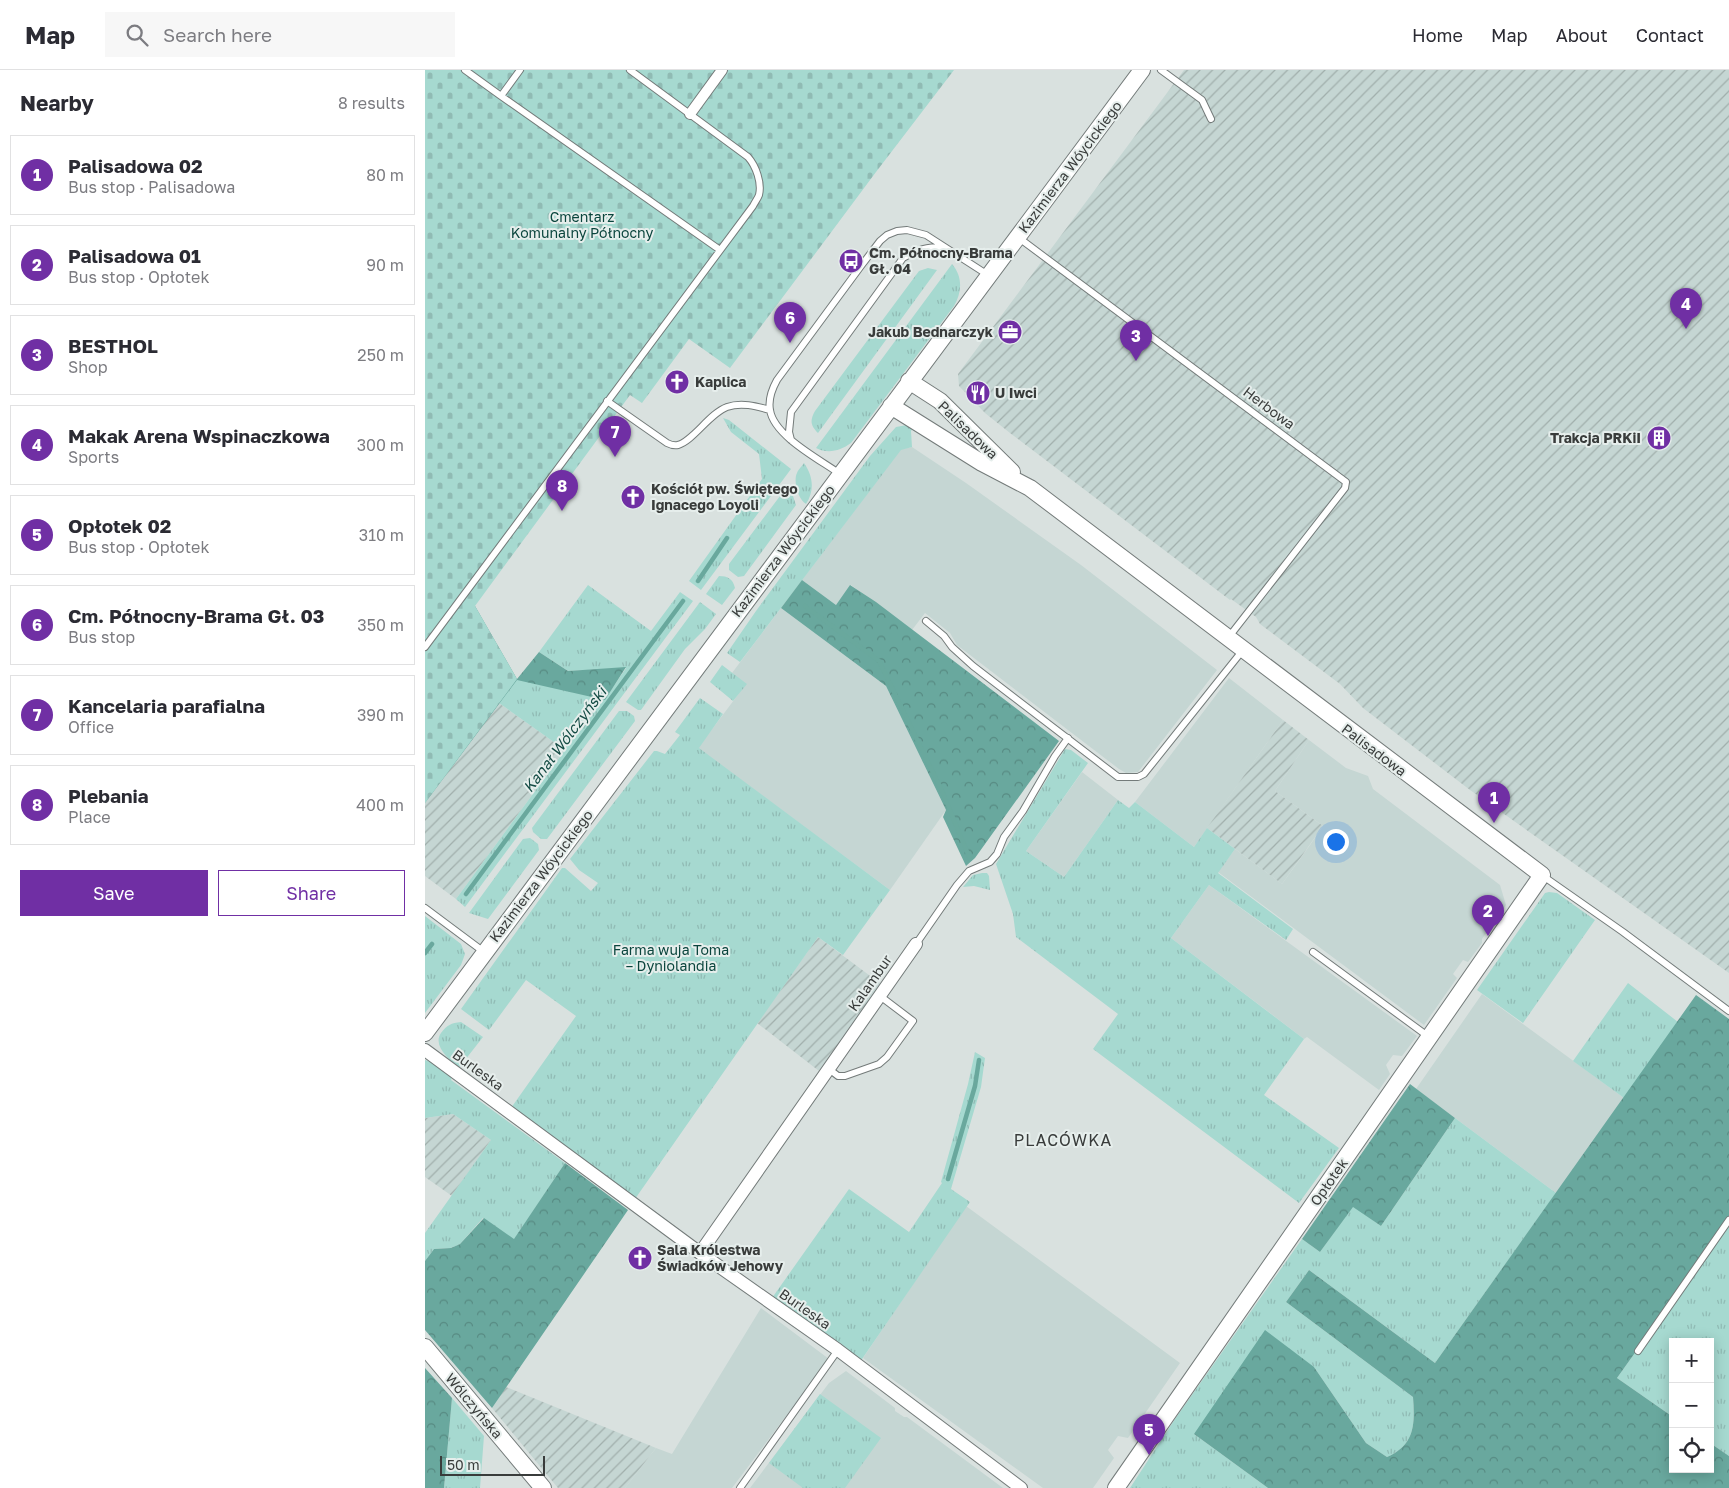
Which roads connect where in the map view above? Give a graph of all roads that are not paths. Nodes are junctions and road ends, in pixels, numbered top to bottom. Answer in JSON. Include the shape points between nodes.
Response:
{"nodes":[{"id":1,"x":465,"y":70,"type":"edge"},
{"id":2,"x":520,"y":70,"type":"edge"},
{"id":3,"x":630,"y":70,"type":"edge"},
{"id":4,"x":722,"y":70,"type":"edge"},
{"id":5,"x":1142,"y":70,"type":"edge"},
{"id":6,"x":1161,"y":70,"type":"edge"},
{"id":7,"x":501,"y":96,"type":"junction"},
{"id":8,"x":690,"y":114,"type":"junction"},
{"id":9,"x":1211,"y":119,"type":"dead end"},
{"id":10,"x":1017,"y":237,"type":"junction"},
{"id":11,"x":944,"y":247,"type":"junction"},
{"id":12,"x":720,"y":250,"type":"junction"},
{"id":13,"x":989,"y":275,"type":"junction"},
{"id":14,"x":909,"y":381,"type":"junction"},
{"id":15,"x":607,"y":402,"type":"junction"},
{"id":16,"x":891,"y":406,"type":"junction"},
{"id":17,"x":770,"y":410,"type":"junction"},
{"id":18,"x":791,"y":440,"type":"junction"},
{"id":19,"x":841,"y":474,"type":"junction"},
{"id":20,"x":1022,"y":483,"type":"junction"},
{"id":21,"x":926,"y":621,"type":"dead end"},
{"id":22,"x":1227,"y":638,"type":"junction"},
{"id":23,"x":425,"y":647,"type":"edge"},
{"id":24,"x":1243,"y":650,"type":"junction"},
{"id":25,"x":1068,"y":738,"type":"junction"},
{"id":26,"x":1542,"y":875,"type":"junction"},
{"id":27,"x":425,"y":908,"type":"edge"},
{"id":28,"x":916,"y":944,"type":"joint"},
{"id":29,"x":485,"y":952,"type":"junction"},
{"id":30,"x":1313,"y":952,"type":"dead end"},
{"id":31,"x":880,"y":996,"type":"junction"},
{"id":32,"x":1729,"y":1011,"type":"edge"},
{"id":33,"x":425,"y":1033,"type":"edge"},
{"id":34,"x":1429,"y":1036,"type":"junction"},
{"id":35,"x":425,"y":1050,"type":"edge"},
{"id":36,"x":829,"y":1069,"type":"junction"},
{"id":37,"x":1729,"y":1220,"type":"edge"},
{"id":38,"x":700,"y":1253,"type":"junction"},
{"id":39,"x":425,"y":1347,"type":"edge"},
{"id":40,"x":838,"y":1350,"type":"junction"},
{"id":41,"x":1639,"y":1351,"type":"dead end"},
{"id":42,"x":543,"y":1488,"type":"edge"},
{"id":43,"x":739,"y":1488,"type":"edge"},
{"id":44,"x":1021,"y":1488,"type":"edge"},
{"id":45,"x":1116,"y":1488,"type":"edge"}],
"edges":[{"from":1,"to":7,"type":"lane"},
{"from":2,"to":7,"type":"lane"},
{"from":3,"to":8,"type":"lane"},
{"from":4,"to":8,"type":"street"},
{"from":5,"to":10,"type":"street","name":"Kazimierza Wóycickiego"},
{"from":6,"to":9,"type":"lane","via":[[1202,100]]},
{"from":7,"to":12,"type":"lane"},
{"from":8,"to":12,"type":"lane","via":[[748,157],[757,172],[759,194]]},
{"from":10,"to":13,"type":"street","name":"Kazimierza Wóycickiego"},
{"from":10,"to":22,"type":"lane","name":"Herbowa","via":[[1346,482],[1339,496]]},
{"from":11,"to":13,"type":"lane"},
{"from":11,"to":17,"type":"lane","via":[[926,235],[907,230],[887,235],[880,241],[777,380],[769,400]]},
{"from":11,"to":18,"type":"lane","via":[[926,247],[903,258],[791,412]]},
{"from":12,"to":15,"type":"lane"},
{"from":13,"to":14,"type":"street","name":"Kazimierza Wóycickiego"},
{"from":14,"to":16,"type":"street","name":"Kazimierza Wóycickiego"},
{"from":14,"to":20,"type":"street","name":"Palisadowa","via":[[940,401]]},
{"from":15,"to":17,"type":"lane","via":[[674,446],[683,443],[728,407],[749,405]]},
{"from":15,"to":23,"type":"lane"},
{"from":16,"to":19,"type":"street","name":"Kazimierza Wóycickiego"},
{"from":16,"to":20,"type":"street","name":"Palisadowa","via":[[982,463]]},
{"from":17,"to":18,"type":"lane","via":[[778,429]]},
{"from":18,"to":19,"type":"lane"},
{"from":19,"to":29,"type":"street","name":"Kazimierza Wóycickiego"},
{"from":20,"to":22,"type":"street","name":"Palisadowa"},
{"from":21,"to":25,"type":"lane","via":[[973,666]]},
{"from":22,"to":24,"type":"street","name":"Palisadowa"},
{"from":24,"to":25,"type":"lane","via":[[1144,774],[1118,777]]},
{"from":24,"to":26,"type":"street","name":"Palisadowa"},
{"from":25,"to":28,"type":"lane","name":"Kalambur","via":[[997,854],[990,862],[969,871]]},
{"from":26,"to":32,"type":"lane","name":"Palisadowa"},
{"from":26,"to":34,"type":"street","name":"Opłotek"},
{"from":27,"to":29,"type":"lane"},
{"from":28,"to":31,"type":"street","name":"Kalambur"},
{"from":29,"to":33,"type":"street","name":"Kazimierza Wóycickiego"},
{"from":30,"to":34,"type":"lane"},
{"from":31,"to":36,"type":"street","name":"Kalambur"},
{"from":31,"to":36,"type":"lane","via":[[913,1021],[879,1064],[845,1076],[838,1076]]},
{"from":34,"to":45,"type":"street","name":"Opłotek"},
{"from":35,"to":38,"type":"street","name":"Burleska"},
{"from":36,"to":38,"type":"street","name":"Kalambur"},
{"from":37,"to":41,"type":"lane"},
{"from":38,"to":40,"type":"street","name":"Burleska"},
{"from":39,"to":42,"type":"street","name":"Wólczyńska"},
{"from":40,"to":43,"type":"lane"},
{"from":40,"to":44,"type":"street","name":"Burleska"}]}
